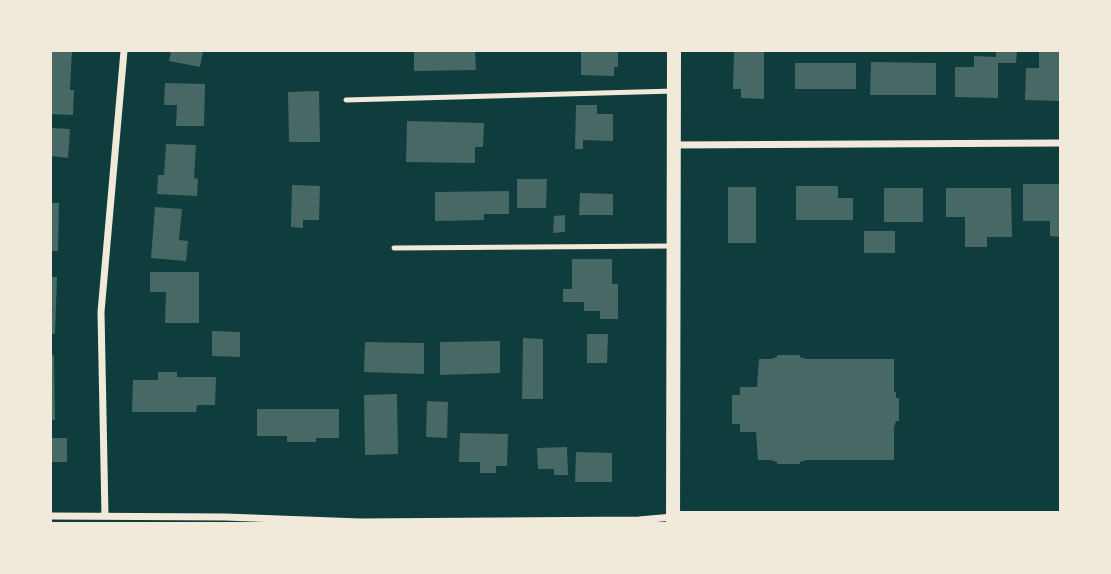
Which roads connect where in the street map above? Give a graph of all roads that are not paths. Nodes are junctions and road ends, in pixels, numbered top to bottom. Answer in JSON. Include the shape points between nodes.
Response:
{"nodes":[{"id":1,"x":124,"y":51,"type":"edge"},
{"id":2,"x":674,"y":51,"type":"edge"},
{"id":3,"x":674,"y":91,"type":"junction"},
{"id":4,"x":346,"y":100,"type":"dead end"},
{"id":5,"x":1060,"y":143,"type":"edge"},
{"id":6,"x":673,"y":145,"type":"junction"},
{"id":7,"x":674,"y":246,"type":"junction"},
{"id":8,"x":394,"y":248,"type":"dead end"},
{"id":9,"x":51,"y":516,"type":"edge"},
{"id":10,"x":105,"y":516,"type":"junction"},
{"id":11,"x":1060,"y":517,"type":"edge"},
{"id":12,"x":673,"y":520,"type":"edge"},
{"id":13,"x":298,"y":522,"type":"edge"},
{"id":14,"x":548,"y":522,"type":"edge"}],
"edges":[{"from":1,"to":10,"type":"street","via":[[101,312]]},
{"from":2,"to":3,"type":"main road"},
{"from":3,"to":4,"type":"lane"},
{"from":3,"to":6,"type":"main road"},
{"from":5,"to":6,"type":"street"},
{"from":6,"to":7,"type":"main road"},
{"from":7,"to":8,"type":"lane"},
{"from":7,"to":12,"type":"main road"},
{"from":9,"to":10,"type":"street"},
{"from":10,"to":13,"type":"street"},
{"from":11,"to":12,"type":"street"},
{"from":12,"to":14,"type":"street"},
{"from":13,"to":14,"type":"street"}]}
